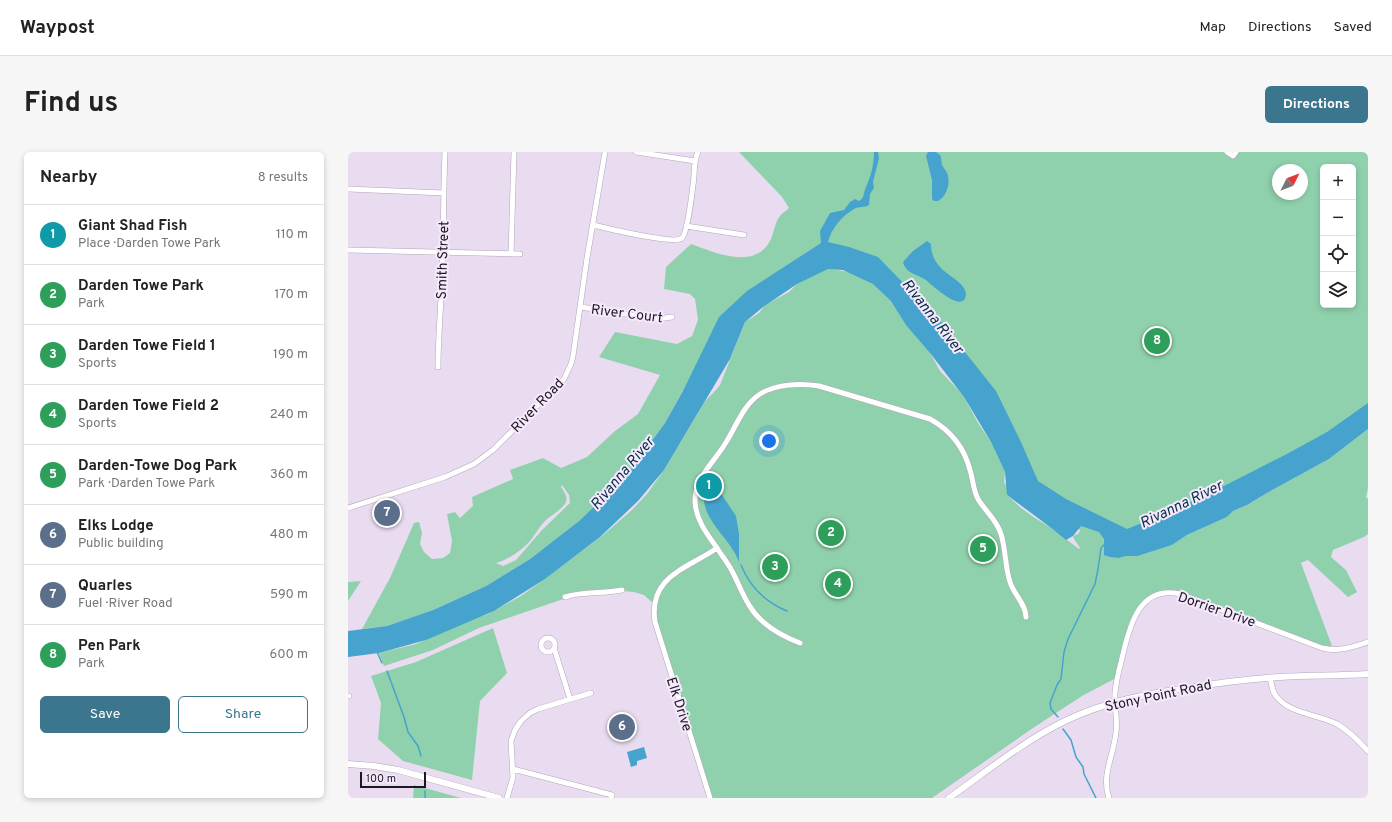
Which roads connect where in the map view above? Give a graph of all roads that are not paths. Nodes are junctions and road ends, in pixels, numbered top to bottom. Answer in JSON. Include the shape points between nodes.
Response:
{"nodes":[{"id":1,"x":445,"y":152,"type":"edge"},
{"id":2,"x":514,"y":152,"type":"edge"},
{"id":3,"x":605,"y":152,"type":"edge"},
{"id":4,"x":636,"y":152,"type":"edge"},
{"id":5,"x":698,"y":152,"type":"edge"},
{"id":6,"x":1227,"y":152,"type":"edge"},
{"id":7,"x":1236,"y":152,"type":"edge"},
{"id":8,"x":695,"y":161,"type":"junction"},
{"id":9,"x":348,"y":189,"type":"edge"},
{"id":10,"x":444,"y":193,"type":"junction"},
{"id":11,"x":593,"y":225,"type":"junction"},
{"id":12,"x":686,"y":226,"type":"junction"},
{"id":13,"x":744,"y":235,"type":"dead end"},
{"id":14,"x":348,"y":250,"type":"edge"},
{"id":15,"x":442,"y":252,"type":"junction"},
{"id":16,"x":511,"y":254,"type":"junction"},
{"id":17,"x":520,"y":254,"type":"dead end"},
{"id":18,"x":581,"y":307,"type":"junction"},
{"id":19,"x":672,"y":317,"type":"dead end"},
{"id":20,"x":438,"y":367,"type":"dead end"},
{"id":21,"x":348,"y":508,"type":"edge"},
{"id":22,"x":717,"y":548,"type":"junction"},
{"id":23,"x":622,"y":590,"type":"dead end"},
{"id":24,"x":565,"y":597,"type":"dead end"},
{"id":25,"x":1026,"y":617,"type":"dead end"},
{"id":26,"x":1368,"y":642,"type":"edge"},
{"id":27,"x":800,"y":643,"type":"dead end"},
{"id":28,"x":554,"y":648,"type":"dead end"},
{"id":29,"x":1368,"y":674,"type":"edge"},
{"id":30,"x":1270,"y":677,"type":"junction"},
{"id":31,"x":592,"y":693,"type":"dead end"},
{"id":32,"x":570,"y":699,"type":"junction"},
{"id":33,"x":1115,"y":702,"type":"junction"},
{"id":34,"x":1368,"y":751,"type":"edge"},
{"id":35,"x":348,"y":764,"type":"edge"},
{"id":36,"x":513,"y":769,"type":"junction"},
{"id":37,"x":499,"y":798,"type":"edge"},
{"id":38,"x":507,"y":798,"type":"edge"},
{"id":39,"x":611,"y":798,"type":"edge"},
{"id":40,"x":710,"y":798,"type":"edge"},
{"id":41,"x":949,"y":798,"type":"edge"},
{"id":42,"x":1109,"y":798,"type":"edge"}],
"edges":[{"from":1,"to":10,"type":"street","name":"Smith Street"},
{"from":2,"to":16,"type":"street"},
{"from":3,"to":11,"type":"street","name":"River Road"},
{"from":4,"to":8,"type":"street"},
{"from":5,"to":8,"type":"street"},
{"from":6,"to":7,"type":"street","via":[[1233,156]]},
{"from":8,"to":12,"type":"street","via":[[695,178]]},
{"from":9,"to":10,"type":"street"},
{"from":10,"to":15,"type":"street","name":"Smith Street"},
{"from":11,"to":12,"type":"street","via":[[676,241],[684,235]]},
{"from":11,"to":18,"type":"street","name":"River Road"},
{"from":12,"to":13,"type":"street"},
{"from":14,"to":15,"type":"street"},
{"from":15,"to":16,"type":"street"},
{"from":15,"to":20,"type":"street","name":"Smith Street"},
{"from":16,"to":17,"type":"street"},
{"from":18,"to":19,"type":"street","name":"River Court","via":[[657,319]]},
{"from":18,"to":21,"type":"street","name":"River Road","via":[[573,356],[564,379],[493,450],[474,464],[450,476]]},
{"from":22,"to":25,"type":"street","via":[[700,522],[695,508],[697,488],[744,410],[759,395],[770,389],[800,384],[819,386],[930,419],[952,435],[967,461],[977,497],[1000,529],[1009,582]]},
{"from":22,"to":27,"type":"street","via":[[754,612],[772,630]]},
{"from":22,"to":40,"type":"street","name":"Elk Drive","via":[[669,577],[658,593],[654,609],[654,622]]},
{"from":23,"to":24,"type":"street","via":[[586,592]]},
{"from":26,"to":33,"type":"street","name":"Dorrier Drive","via":[[1342,650],[1330,650],[1186,596],[1163,593],[1146,600],[1133,620],[1121,659]]},
{"from":28,"to":32,"type":"street"},
{"from":29,"to":30,"type":"main road","name":"Stony Point Road"},
{"from":30,"to":33,"type":"main road","name":"Stony Point Road","via":[[1174,690]]},
{"from":30,"to":34,"type":"street","via":[[1274,693],[1281,701],[1293,709],[1337,724]]},
{"from":31,"to":32,"type":"street"},
{"from":32,"to":36,"type":"street","via":[[538,709],[521,721],[511,741]]},
{"from":33,"to":41,"type":"main road","name":"Stony Point Road","via":[[1083,713],[1050,729]]},
{"from":33,"to":42,"type":"street","name":"Dorrier Drive","via":[[1116,734],[1106,787]]},
{"from":35,"to":37,"type":"main road","via":[[398,770]]},
{"from":36,"to":38,"type":"street"},
{"from":36,"to":39,"type":"street","via":[[612,795]]}]}
